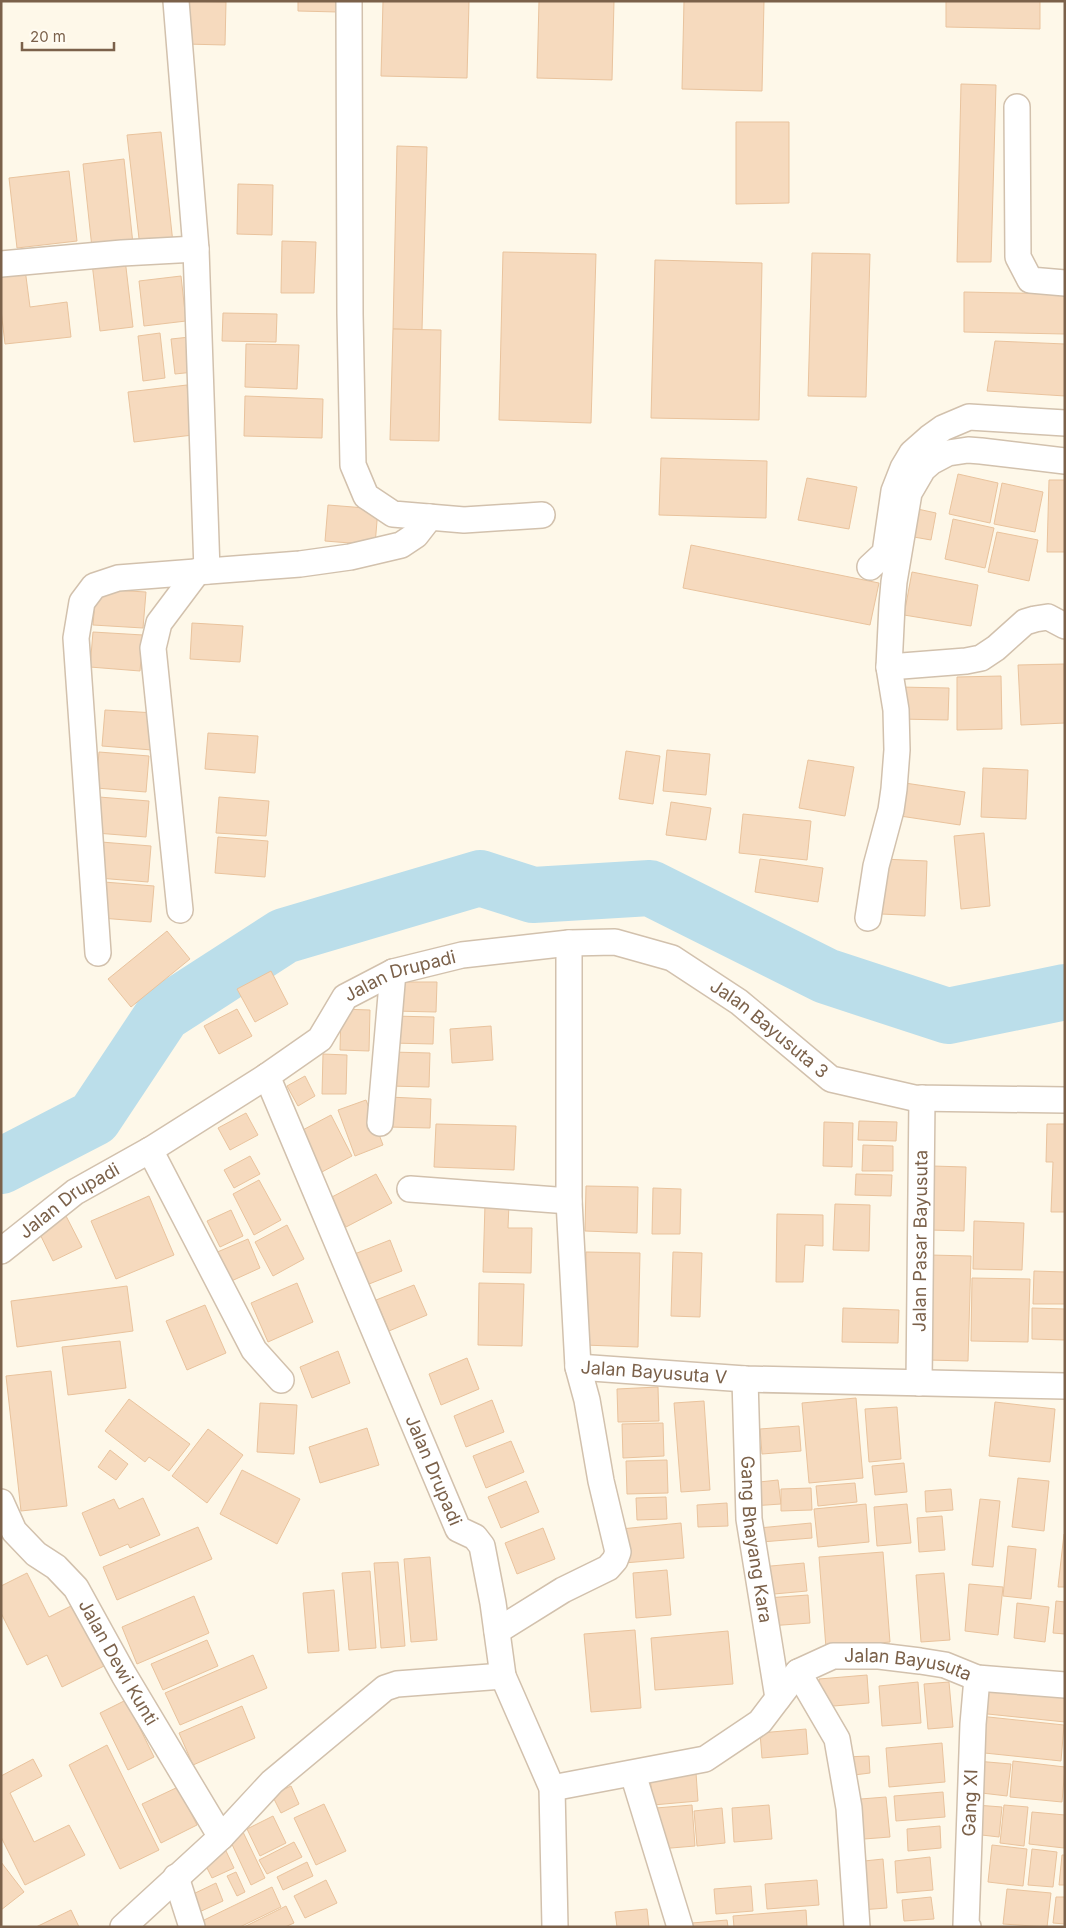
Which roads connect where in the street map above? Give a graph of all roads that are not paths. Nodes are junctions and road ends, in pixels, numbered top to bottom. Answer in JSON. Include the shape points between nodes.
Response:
{"nodes":[{"id":1,"x":176,"y":1,"type":"edge"},
{"id":2,"x":350,"y":1,"type":"edge"},
{"id":3,"x":1017,"y":106,"type":"dead end"},
{"id":4,"x":196,"y":249,"type":"junction"},
{"id":5,"x":1,"y":264,"type":"edge"},
{"id":6,"x":1065,"y":283,"type":"edge"},
{"id":7,"x":1065,"y":423,"type":"edge"},
{"id":8,"x":1065,"y":461,"type":"edge"},
{"id":9,"x":542,"y":515,"type":"dead end"},
{"id":10,"x":430,"y":516,"type":"junction"},
{"id":11,"x":870,"y":567,"type":"dead end"},
{"id":12,"x":202,"y":571,"type":"junction"},
{"id":13,"x":1065,"y":626,"type":"edge"},
{"id":14,"x":889,"y":668,"type":"junction"},
{"id":15,"x":180,"y":910,"type":"dead end"},
{"id":16,"x":868,"y":918,"type":"dead end"},
{"id":17,"x":569,"y":943,"type":"junction"},
{"id":18,"x":98,"y":952,"type":"dead end"},
{"id":19,"x":394,"y":972,"type":"junction"},
{"id":20,"x":267,"y":1076,"type":"junction"},
{"id":21,"x":922,"y":1098,"type":"junction"},
{"id":22,"x":1065,"y":1100,"type":"edge"},
{"id":23,"x":380,"y":1123,"type":"dead end"},
{"id":24,"x":150,"y":1150,"type":"junction"},
{"id":25,"x":410,"y":1189,"type":"dead end"},
{"id":26,"x":569,"y":1201,"type":"junction"},
{"id":27,"x":1,"y":1251,"type":"edge"},
{"id":28,"x":578,"y":1367,"type":"junction"},
{"id":29,"x":745,"y":1379,"type":"junction"},
{"id":30,"x":281,"y":1380,"type":"dead end"},
{"id":31,"x":919,"y":1383,"type":"junction"},
{"id":32,"x":1065,"y":1386,"type":"edge"},
{"id":33,"x":1,"y":1502,"type":"edge"},
{"id":34,"x":496,"y":1631,"type":"junction"},
{"id":35,"x":798,"y":1672,"type":"junction"},
{"id":36,"x":503,"y":1676,"type":"junction"},
{"id":37,"x":977,"y":1678,"type":"junction"},
{"id":38,"x":1065,"y":1685,"type":"edge"},
{"id":39,"x":778,"y":1698,"type":"junction"},
{"id":40,"x":633,"y":1774,"type":"junction"},
{"id":41,"x":552,"y":1788,"type":"junction"},
{"id":42,"x":222,"y":1837,"type":"junction"},
{"id":43,"x":176,"y":1878,"type":"junction"},
{"id":44,"x":123,"y":1927,"type":"edge"},
{"id":45,"x":192,"y":1927,"type":"edge"},
{"id":46,"x":555,"y":1927,"type":"edge"},
{"id":47,"x":680,"y":1927,"type":"edge"},
{"id":48,"x":857,"y":1927,"type":"edge"},
{"id":49,"x":968,"y":1927,"type":"edge"}],
"edges":[{"from":1,"to":4,"type":"street"},
{"from":2,"to":10,"type":"street","via":[[349,257],[353,465],[366,496],[393,514]]},
{"from":3,"to":6,"type":"street","via":[[1018,257],[1030,280]]},
{"from":4,"to":5,"type":"street"},
{"from":4,"to":12,"type":"street"},
{"from":7,"to":11,"type":"street","via":[[969,417],[929,438],[912,453],[903,468],[894,491],[885,552]]},
{"from":8,"to":14,"type":"street","via":[[968,450],[948,453],[923,469],[912,484],[905,509],[894,582]]},
{"from":9,"to":10,"type":"street","via":[[464,520]]},
{"from":10,"to":12,"type":"street","via":[[416,535],[385,549],[300,564]]},
{"from":12,"to":15,"type":"street","via":[[158,623],[154,648]]},
{"from":12,"to":18,"type":"street","via":[[118,578],[94,586],[82,602],[76,638]]},
{"from":13,"to":14,"type":"street","via":[[1048,617],[1035,619],[1026,622],[981,658]]},
{"from":14,"to":16,"type":"street","via":[[896,710],[896,766],[891,810],[876,866]]},
{"from":17,"to":19,"type":"street","name":"Jalan Drupadi","via":[[462,955]]},
{"from":17,"to":21,"type":"street","name":"Jalan Bayusuta 3","via":[[615,942],[672,958],[739,1002],[831,1079]]},
{"from":17,"to":26,"type":"street","name":"Jalan Bayusuta V"},
{"from":19,"to":20,"type":"street","name":"Jalan Drupadi","via":[[345,996],[320,1040]]},
{"from":19,"to":23,"type":"street"},
{"from":20,"to":24,"type":"street","name":"Jalan Drupadi"},
{"from":20,"to":34,"type":"street","name":"Jalan Drupadi","via":[[458,1529],[475,1537],[482,1546]]},
{"from":21,"to":22,"type":"street","name":"Jalan Bayusuta 3"},
{"from":21,"to":31,"type":"street","name":"Jalan Pasar Bayusuta"},
{"from":24,"to":27,"type":"street","name":"Jalan Drupadi","via":[[75,1192]]},
{"from":24,"to":30,"type":"street","via":[[254,1350]]},
{"from":25,"to":26,"type":"street"},
{"from":26,"to":28,"type":"street","name":"Jalan Bayusuta V"},
{"from":28,"to":29,"type":"street","name":"Jalan Bayusuta V"},
{"from":28,"to":34,"type":"street","via":[[618,1552],[608,1568],[563,1590]]},
{"from":29,"to":31,"type":"street","name":"Jalan Bayusuta V"},
{"from":29,"to":39,"type":"street","name":"Gang Bhayang Kara","via":[[749,1519]]},
{"from":31,"to":32,"type":"street","name":"Jalan Bayusuta V"},
{"from":33,"to":42,"type":"street","name":"Jalan Dewi Kunti","via":[[14,1531],[76,1588],[124,1675]]},
{"from":34,"to":36,"type":"street","name":"Jalan Drupadi"},
{"from":35,"to":37,"type":"street","name":"Jalan Bayusuta","via":[[832,1656],[879,1656],[945,1665]]},
{"from":35,"to":39,"type":"street","name":"Jalan Bayusuta"},
{"from":35,"to":48,"type":"street","via":[[837,1739],[848,1808]]},
{"from":36,"to":41,"type":"street","name":"Jalan Drupadi"},
{"from":36,"to":42,"type":"street","via":[[397,1684],[385,1688],[272,1782]]},
{"from":37,"to":38,"type":"street","name":"Jalan Bayusuta"},
{"from":37,"to":49,"type":"street","name":"Gang XI"},
{"from":39,"to":40,"type":"street","name":"Jalan Bayusuta","via":[[760,1722],[705,1759]]},
{"from":40,"to":41,"type":"street","name":"Jalan Bayusuta"},
{"from":40,"to":47,"type":"street"},
{"from":41,"to":46,"type":"street","name":"Jalan Drupadi"},
{"from":42,"to":43,"type":"street"},
{"from":43,"to":44,"type":"street"},
{"from":43,"to":45,"type":"street"}]}
